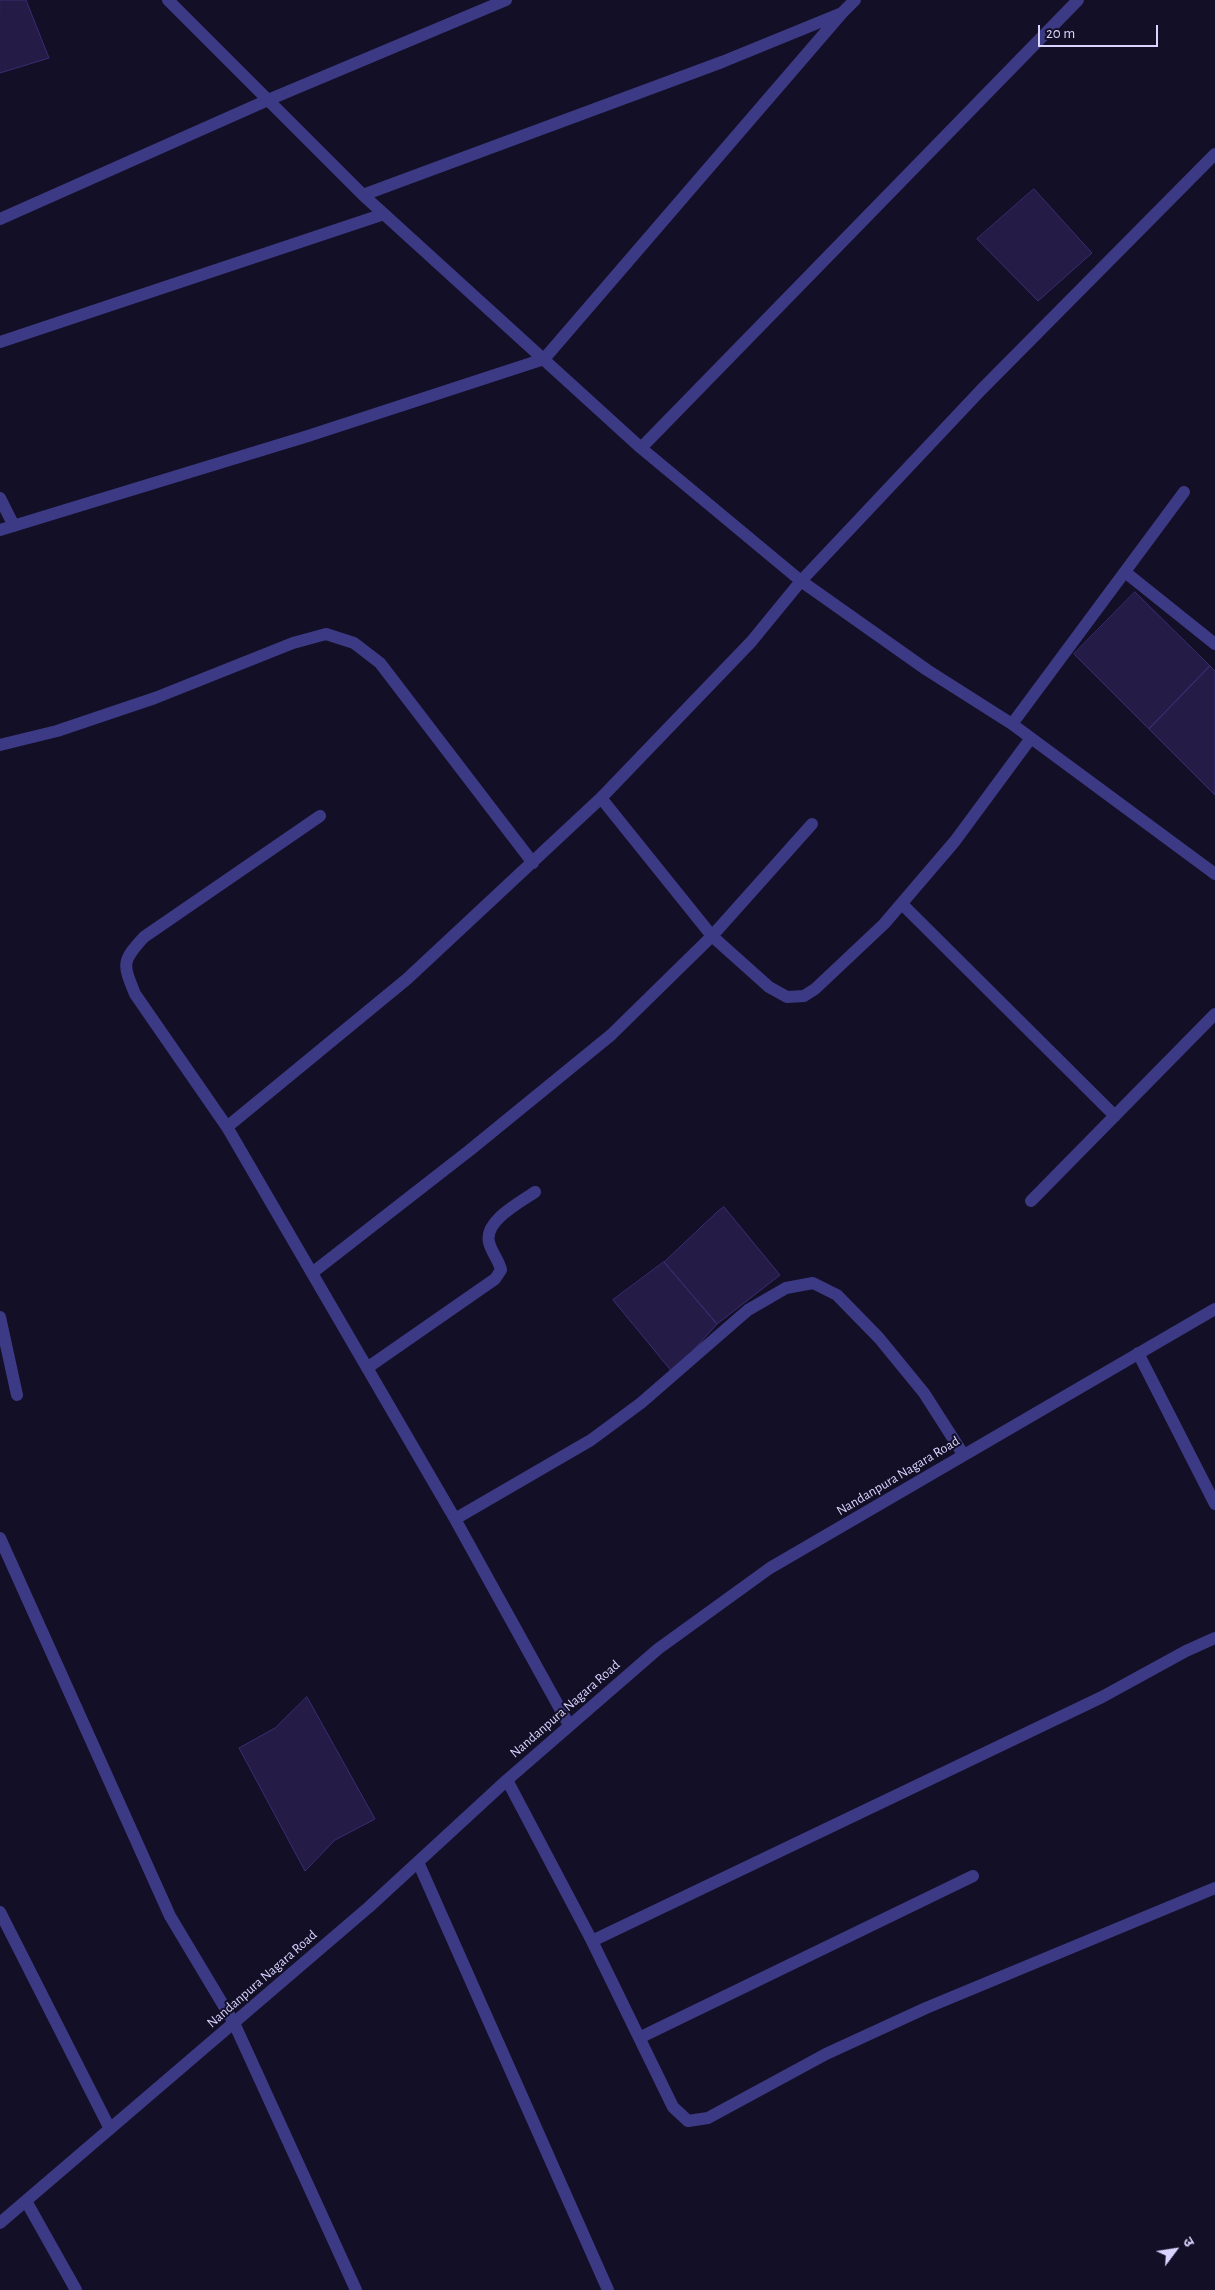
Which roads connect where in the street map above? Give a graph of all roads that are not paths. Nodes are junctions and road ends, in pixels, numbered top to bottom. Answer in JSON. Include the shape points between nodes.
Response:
{"nodes":[{"id":1,"x":169,"y":0,"type":"edge"},
{"id":2,"x":506,"y":0,"type":"edge"},
{"id":3,"x":855,"y":0,"type":"edge"},
{"id":4,"x":1078,"y":0,"type":"edge"},
{"id":5,"x":842,"y":13,"type":"junction"},
{"id":6,"x":268,"y":100,"type":"junction"},
{"id":7,"x":1215,"y":154,"type":"edge"},
{"id":8,"x":363,"y":195,"type":"junction"},
{"id":9,"x":384,"y":214,"type":"junction"},
{"id":10,"x":0,"y":219,"type":"edge"},
{"id":11,"x":0,"y":342,"type":"edge"},
{"id":12,"x":544,"y":359,"type":"junction"},
{"id":13,"x":641,"y":448,"type":"junction"},
{"id":14,"x":1184,"y":492,"type":"dead end"},
{"id":15,"x":0,"y":498,"type":"edge"},
{"id":16,"x":14,"y":526,"type":"junction"},
{"id":17,"x":0,"y":530,"type":"edge"},
{"id":18,"x":1125,"y":572,"type":"junction"},
{"id":19,"x":801,"y":581,"type":"junction"},
{"id":20,"x":1215,"y":644,"type":"edge"},
{"id":21,"x":1012,"y":724,"type":"junction"},
{"id":22,"x":1031,"y":738,"type":"junction"},
{"id":23,"x":0,"y":745,"type":"edge"},
{"id":24,"x":601,"y":798,"type":"junction"},
{"id":25,"x":320,"y":816,"type":"dead end"},
{"id":26,"x":812,"y":824,"type":"dead end"},
{"id":27,"x":533,"y":862,"type":"junction"},
{"id":28,"x":1215,"y":874,"type":"edge"},
{"id":29,"x":902,"y":904,"type":"junction"},
{"id":30,"x":712,"y":936,"type":"junction"},
{"id":31,"x":1215,"y":1014,"type":"edge"},
{"id":32,"x":1115,"y":1116,"type":"junction"},
{"id":33,"x":227,"y":1127,"type":"junction"},
{"id":34,"x":534,"y":1192,"type":"dead end"},
{"id":35,"x":1031,"y":1201,"type":"dead end"},
{"id":36,"x":312,"y":1273,"type":"junction"},
{"id":37,"x":1215,"y":1309,"type":"edge"},
{"id":38,"x":0,"y":1316,"type":"edge"},
{"id":39,"x":1138,"y":1353,"type":"junction"},
{"id":40,"x":366,"y":1368,"type":"junction"},
{"id":41,"x":17,"y":1395,"type":"dead end"},
{"id":42,"x":963,"y":1454,"type":"junction"},
{"id":43,"x":1215,"y":1504,"type":"edge"},
{"id":44,"x":455,"y":1519,"type":"junction"},
{"id":45,"x":0,"y":1538,"type":"edge"},
{"id":46,"x":1215,"y":1638,"type":"edge"},
{"id":47,"x":569,"y":1725,"type":"junction"},
{"id":48,"x":507,"y":1780,"type":"junction"},
{"id":49,"x":418,"y":1862,"type":"junction"},
{"id":50,"x":973,"y":1876,"type":"dead end"},
{"id":51,"x":1215,"y":1888,"type":"edge"},
{"id":52,"x":0,"y":1912,"type":"edge"},
{"id":53,"x":592,"y":1941,"type":"junction"},
{"id":54,"x":234,"y":2023,"type":"junction"},
{"id":55,"x":641,"y":2037,"type":"junction"},
{"id":56,"x":110,"y":2129,"type":"junction"},
{"id":57,"x":26,"y":2201,"type":"junction"},
{"id":58,"x":0,"y":2223,"type":"edge"},
{"id":59,"x":76,"y":2290,"type":"edge"},
{"id":60,"x":356,"y":2290,"type":"edge"},
{"id":61,"x":608,"y":2290,"type":"edge"}],
"edges":[{"from":1,"to":6,"type":"street"},
{"from":2,"to":6,"type":"street"},
{"from":3,"to":5,"type":"street"},
{"from":4,"to":13,"type":"street"},
{"from":5,"to":8,"type":"street","via":[[722,62]]},
{"from":5,"to":12,"type":"street"},
{"from":6,"to":8,"type":"street"},
{"from":6,"to":10,"type":"street"},
{"from":7,"to":19,"type":"street","via":[[981,390]]},
{"from":8,"to":9,"type":"street"},
{"from":9,"to":11,"type":"street"},
{"from":9,"to":12,"type":"street"},
{"from":12,"to":13,"type":"street"},
{"from":12,"to":16,"type":"street"},
{"from":13,"to":19,"type":"street"},
{"from":14,"to":18,"type":"street"},
{"from":15,"to":16,"type":"street"},
{"from":16,"to":17,"type":"street"},
{"from":18,"to":20,"type":"street"},
{"from":18,"to":21,"type":"street"},
{"from":19,"to":21,"type":"street","via":[[927,670]]},
{"from":19,"to":24,"type":"street","via":[[750,642]]},
{"from":21,"to":22,"type":"street"},
{"from":22,"to":28,"type":"street"},
{"from":22,"to":29,"type":"street","via":[[955,841]]},
{"from":23,"to":27,"type":"street","via":[[57,731],[155,698],[293,643],[326,634],[354,643],[380,662]]},
{"from":24,"to":27,"type":"street"},
{"from":24,"to":30,"type":"street"},
{"from":25,"to":33,"type":"street","via":[[144,937],[128,954],[126,969],[135,994]]},
{"from":26,"to":30,"type":"street"},
{"from":27,"to":33,"type":"street","via":[[407,979]]},
{"from":29,"to":30,"type":"street","via":[[878,930],[804,996],[787,997],[769,987]]},
{"from":29,"to":32,"type":"street"},
{"from":30,"to":36,"type":"street","via":[[611,1035]]},
{"from":31,"to":32,"type":"street"},
{"from":32,"to":35,"type":"street"},
{"from":33,"to":36,"type":"street"},
{"from":34,"to":40,"type":"street","via":[[492,1224],[488,1233],[489,1244],[501,1270],[496,1279]]},
{"from":36,"to":40,"type":"street"},
{"from":37,"to":39,"type":"street","name":"Nandanpura Nagara Road"},
{"from":38,"to":41,"type":"street"},
{"from":39,"to":42,"type":"street","name":"Nandanpura Nagara Road"},
{"from":39,"to":43,"type":"street"},
{"from":40,"to":44,"type":"street"},
{"from":42,"to":44,"type":"street","via":[[924,1393],[879,1338],[837,1295],[813,1284],[786,1288],[748,1310],[641,1403],[591,1440]]},
{"from":42,"to":47,"type":"street","name":"Nandanpura Nagara Road","via":[[770,1568],[658,1649]]},
{"from":44,"to":47,"type":"street"},
{"from":45,"to":54,"type":"street","via":[[170,1916]]},
{"from":46,"to":53,"type":"street","via":[[1102,1697]]},
{"from":47,"to":48,"type":"street","name":"Nandanpura Nagara Road"},
{"from":48,"to":49,"type":"street","name":"Nandanpura Nagara Road"},
{"from":48,"to":53,"type":"street"},
{"from":49,"to":54,"type":"street","name":"Nandanpura Nagara Road"},
{"from":49,"to":61,"type":"street"},
{"from":50,"to":55,"type":"street"},
{"from":51,"to":55,"type":"street","via":[[926,2008],[826,2054],[708,2118],[688,2122],[674,2107]]},
{"from":52,"to":56,"type":"street"},
{"from":53,"to":55,"type":"street"},
{"from":54,"to":56,"type":"street","name":"Nandanpura Nagara Road"},
{"from":54,"to":60,"type":"street"},
{"from":56,"to":57,"type":"street","name":"Nandanpura Nagara Road"},
{"from":57,"to":58,"type":"street","name":"Nandanpura Nagara Road"},
{"from":57,"to":59,"type":"street"}]}
